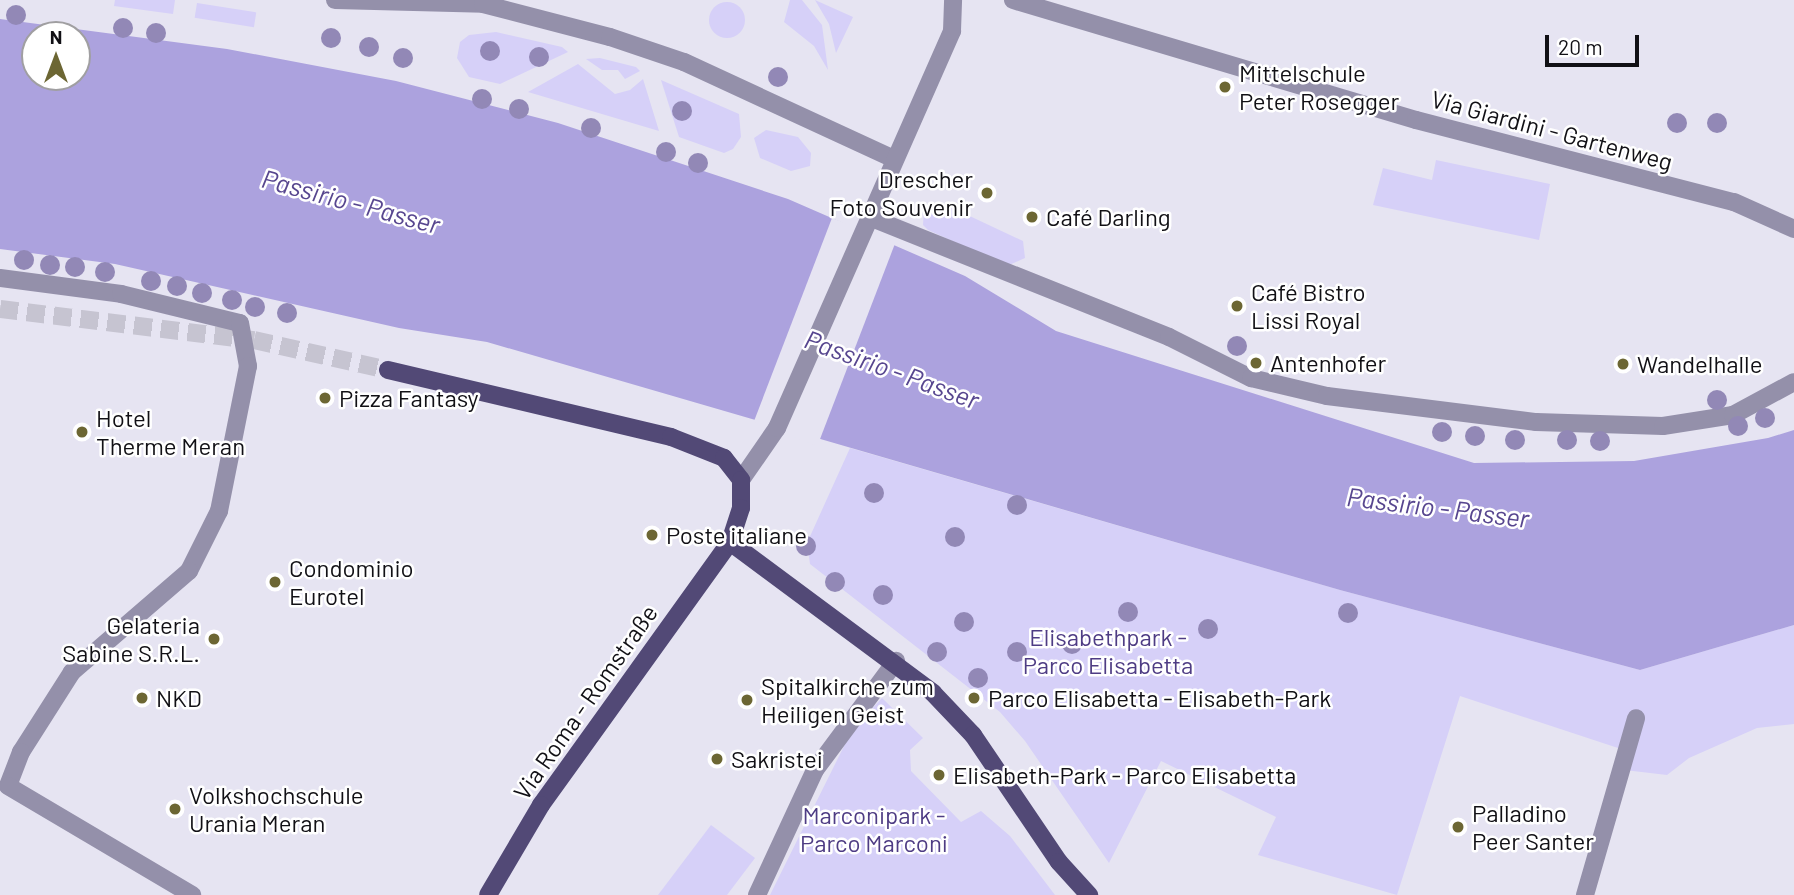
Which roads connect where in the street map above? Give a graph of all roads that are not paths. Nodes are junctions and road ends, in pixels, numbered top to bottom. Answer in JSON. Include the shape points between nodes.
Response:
{"nodes":[{"id":1,"x":335,"y":0,"type":"edge"},
{"id":2,"x":953,"y":0,"type":"edge"},
{"id":3,"x":1013,"y":0,"type":"edge"},
{"id":4,"x":894,"y":159,"type":"junction"},
{"id":5,"x":866,"y":223,"type":"junction"},
{"id":6,"x":1794,"y":229,"type":"edge"},
{"id":7,"x":0,"y":278,"type":"edge"},
{"id":8,"x":388,"y":370,"type":"tunnel mouth"},
{"id":9,"x":1794,"y":382,"type":"edge"},
{"id":10,"x":741,"y":480,"type":"junction"},
{"id":11,"x":730,"y":542,"type":"junction"},
{"id":12,"x":895,"y":661,"type":"junction"},
{"id":13,"x":1636,"y":718,"type":"dead end"},
{"id":14,"x":4,"y":787,"type":"edge"},
{"id":15,"x":492,"y":894,"type":"edge"},
{"id":16,"x":192,"y":895,"type":"edge"},
{"id":17,"x":757,"y":895,"type":"edge"},
{"id":18,"x":1088,"y":895,"type":"edge"},
{"id":19,"x":1584,"y":895,"type":"edge"}],
"edges":[{"from":1,"to":4,"type":"street","via":[[483,4],[610,37],[684,62]]},
{"from":2,"to":4,"type":"street","via":[[952,31]]},
{"from":3,"to":6,"type":"street","name":"Via Giardini - Gartenweg","via":[[1416,120],[1734,202]]},
{"from":4,"to":5,"type":"street"},
{"from":5,"to":9,"type":"street","via":[[1169,337],[1251,377],[1326,396],[1536,422],[1663,426],[1733,415]]},
{"from":5,"to":10,"type":"street","via":[[775,432]]},
{"from":7,"to":14,"type":"street","via":[[121,294],[240,323],[248,366],[219,511],[189,571],[72,672]]},
{"from":8,"to":10,"type":"main road","via":[[671,437],[714,453],[735,467]]},
{"from":10,"to":11,"type":"main road","name":"Via Roma - Romstraße","via":[[741,508]]},
{"from":11,"to":12,"type":"main road"},
{"from":11,"to":15,"type":"main road","name":"Via Roma - Romstraße","via":[[541,805]]},
{"from":12,"to":17,"type":"street","via":[[815,770]]},
{"from":12,"to":18,"type":"main road","via":[[973,735],[1059,862]]},
{"from":13,"to":19,"type":"street"},
{"from":14,"to":16,"type":"street"}]}
